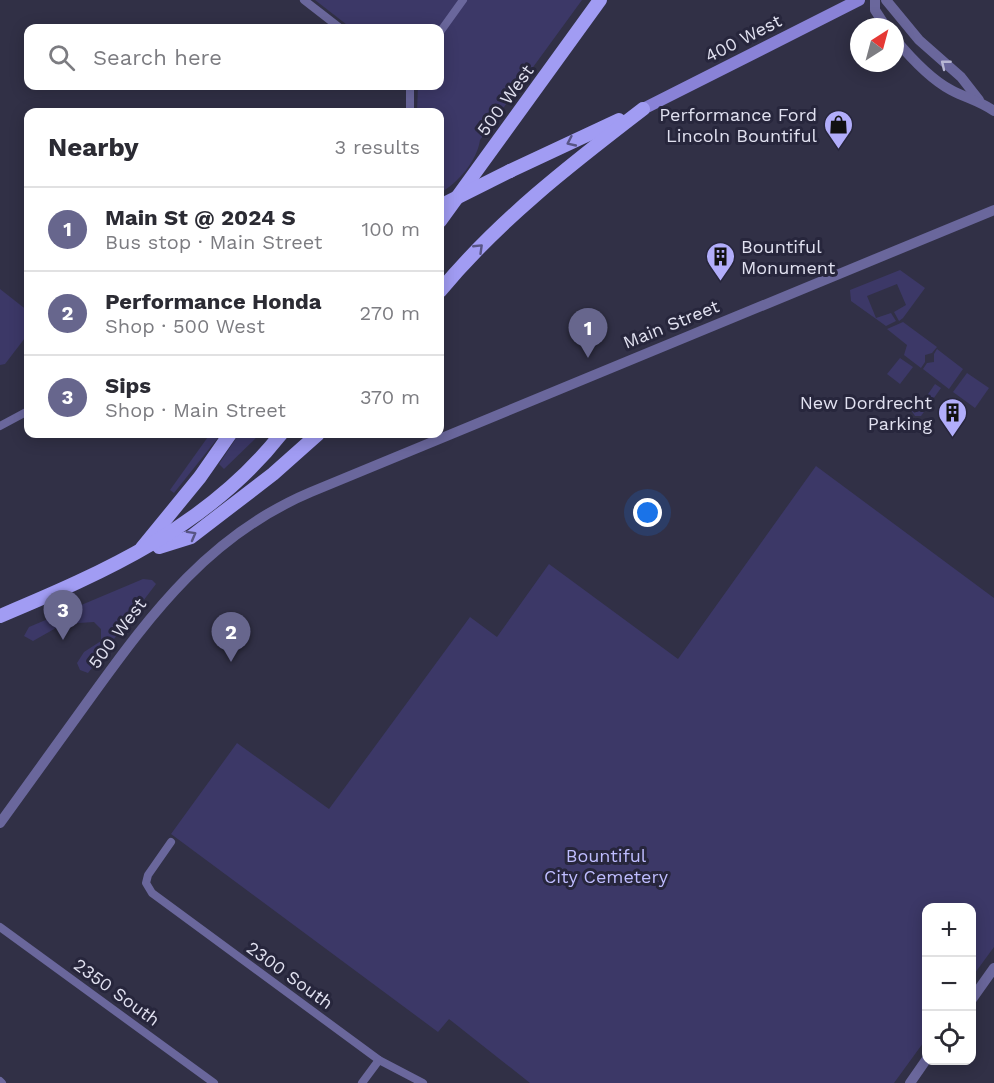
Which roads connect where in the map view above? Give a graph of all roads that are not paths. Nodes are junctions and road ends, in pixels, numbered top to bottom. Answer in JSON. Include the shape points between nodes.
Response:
{"nodes":[{"id":1,"x":304,"y":0,"type":"edge"},
{"id":2,"x":463,"y":0,"type":"edge"},
{"id":3,"x":600,"y":0,"type":"edge"},
{"id":4,"x":859,"y":0,"type":"edge"},
{"id":5,"x":875,"y":0,"type":"edge"},
{"id":6,"x":886,"y":0,"type":"edge"},
{"id":7,"x":880,"y":18,"type":"edge"},
{"id":8,"x":335,"y":24,"type":"edge"},
{"id":9,"x":444,"y":26,"type":"edge"},
{"id":10,"x":904,"y":49,"type":"edge"},
{"id":11,"x":410,"y":90,"type":"edge"},
{"id":12,"x":980,"y":100,"type":"junction"},
{"id":13,"x":410,"y":108,"type":"edge"},
{"id":14,"x":643,"y":109,"type":"junction"},
{"id":15,"x":994,"y":111,"type":"edge"},
{"id":16,"x":444,"y":204,"type":"edge"},
{"id":17,"x":994,"y":210,"type":"edge"},
{"id":18,"x":444,"y":215,"type":"edge"},
{"id":19,"x":444,"y":286,"type":"edge"},
{"id":20,"x":24,"y":413,"type":"edge"},
{"id":21,"x":0,"y":426,"type":"edge"},
{"id":22,"x":444,"y":437,"type":"edge"},
{"id":23,"x":227,"y":438,"type":"edge"},
{"id":24,"x":278,"y":438,"type":"edge"},
{"id":25,"x":314,"y":438,"type":"edge"},
{"id":26,"x":441,"y":438,"type":"edge"},
{"id":27,"x":296,"y":498,"type":"joint"},
{"id":28,"x":137,"y":554,"type":"junction"},
{"id":29,"x":0,"y":616,"type":"edge"},
{"id":30,"x":0,"y":823,"type":"edge"},
{"id":31,"x":171,"y":842,"type":"dead end"},
{"id":32,"x":0,"y":927,"type":"edge"},
{"id":33,"x":994,"y":968,"type":"edge"},
{"id":34,"x":976,"y":993,"type":"edge"},
{"id":35,"x":379,"y":1060,"type":"junction"},
{"id":36,"x":923,"y":1065,"type":"edge"},
{"id":37,"x":214,"y":1083,"type":"edge"},
{"id":38,"x":362,"y":1083,"type":"edge"},
{"id":39,"x":423,"y":1083,"type":"edge"},
{"id":40,"x":910,"y":1083,"type":"edge"}],
"edges":[{"from":1,"to":8,"type":"street"},
{"from":2,"to":9,"type":"street"},
{"from":3,"to":18,"type":"main road","name":"500 West"},
{"from":4,"to":14,"type":"main road","name":"400 West"},
{"from":5,"to":7,"type":"street"},
{"from":12,"to":6,"type":"street","one_way":true,"via":[[961,77],[909,30]]},
{"from":10,"to":12,"type":"street","via":[[945,85]]},
{"from":11,"to":13,"type":"street"},
{"from":12,"to":15,"type":"street"},
{"from":14,"to":16,"type":"main road","one_way":true,"bridge":true},
{"from":19,"to":14,"type":"main road","one_way":true,"via":[[544,185]]},
{"from":17,"to":22,"type":"street","name":"Main Street"},
{"from":20,"to":21,"type":"street"},
{"from":23,"to":28,"type":"main road"},
{"from":24,"to":28,"type":"main road","via":[[213,502]]},
{"from":28,"to":25,"type":"main road","one_way":true,"via":[[191,537]]},
{"from":26,"to":27,"type":"street","name":"Main Street"},
{"from":27,"to":30,"type":"street","name":"500 West","via":[[224,544],[166,598]]},
{"from":28,"to":29,"type":"main road"},
{"from":31,"to":35,"type":"street","name":"2300 South","via":[[148,874],[146,883],[156,897]]},
{"from":32,"to":37,"type":"street","name":"2350 South"},
{"from":33,"to":34,"type":"street"},
{"from":35,"to":38,"type":"street"},
{"from":35,"to":39,"type":"street","name":"2300 South"},
{"from":36,"to":40,"type":"street"}]}
